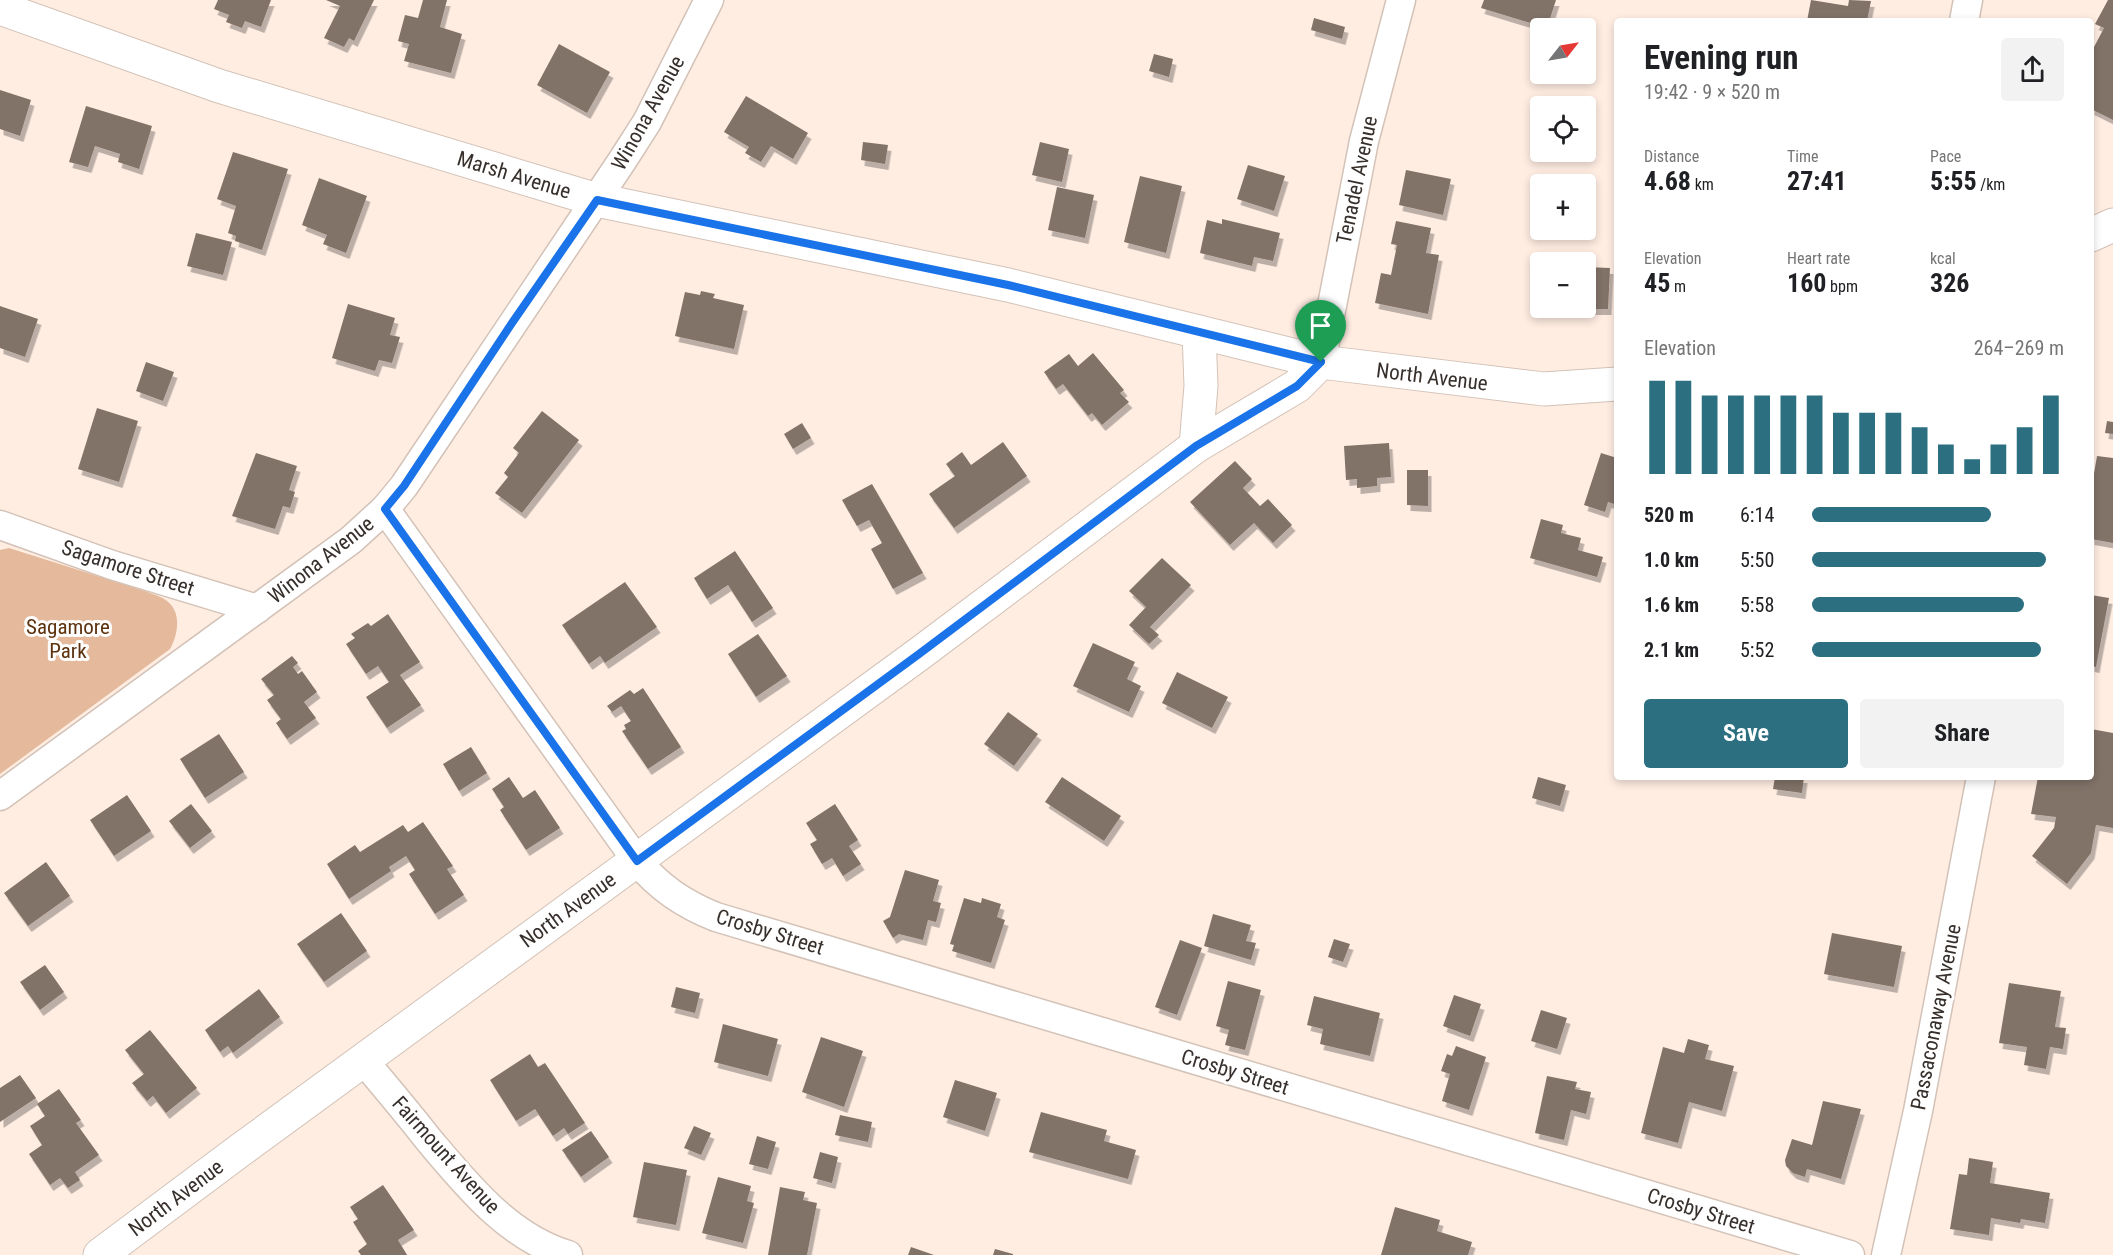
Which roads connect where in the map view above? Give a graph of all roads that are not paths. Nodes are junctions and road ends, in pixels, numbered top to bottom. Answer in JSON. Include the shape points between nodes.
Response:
{"nodes":[{"id":1,"x":709,"y":0,"type":"edge"},
{"id":2,"x":1401,"y":0,"type":"edge"},
{"id":3,"x":1968,"y":0,"type":"edge"},
{"id":4,"x":0,"y":8,"type":"edge"},
{"id":5,"x":1965,"y":18,"type":"edge"},
{"id":6,"x":597,"y":200,"type":"junction"},
{"id":7,"x":2113,"y":225,"type":"edge"},
{"id":8,"x":2094,"y":234,"type":"edge"},
{"id":9,"x":1199,"y":332,"type":"junction"},
{"id":10,"x":1321,"y":362,"type":"junction"},
{"id":11,"x":1614,"y":384,"type":"edge"},
{"id":12,"x":1196,"y":446,"type":"junction"},
{"id":13,"x":385,"y":509,"type":"junction"},
{"id":14,"x":0,"y":525,"type":"edge"},
{"id":15,"x":257,"y":609,"type":"junction"},
{"id":16,"x":1980,"y":780,"type":"edge"},
{"id":17,"x":0,"y":796,"type":"edge"},
{"id":18,"x":637,"y":861,"type":"junction"},
{"id":19,"x":363,"y":1060,"type":"junction"},
{"id":20,"x":558,"y":1254,"type":"edge"},
{"id":21,"x":100,"y":1255,"type":"edge"},
{"id":22,"x":1850,"y":1255,"type":"edge"},
{"id":23,"x":1886,"y":1255,"type":"edge"}],
"edges":[{"from":1,"to":6,"type":"street","name":"Winona Avenue","via":[[647,122]]},
{"from":2,"to":10,"type":"street","name":"Tenadel Avenue","via":[[1364,141]]},
{"from":3,"to":5,"type":"street"},
{"from":4,"to":6,"type":"main road","name":"Marsh Avenue","via":[[219,86]]},
{"from":6,"to":9,"type":"main road","name":"Marsh Avenue","via":[[1008,285]]},
{"from":6,"to":13,"type":"street","name":"Winona Avenue"},
{"from":7,"to":8,"type":"main road"},
{"from":9,"to":10,"type":"main road","name":"Marsh Avenue"},
{"from":9,"to":12,"type":"main road","via":[[1201,386]]},
{"from":10,"to":11,"type":"main road","name":"North Avenue","via":[[1544,389]]},
{"from":10,"to":12,"type":"main road","name":"North Avenue","via":[[1297,386]]},
{"from":12,"to":18,"type":"main road","name":"North Avenue"},
{"from":13,"to":15,"type":"street","name":"Winona Avenue","via":[[351,540]]},
{"from":13,"to":18,"type":"street","name":"Crosby Street"},
{"from":14,"to":15,"type":"street","name":"Sagamore Street","via":[[112,565]]},
{"from":15,"to":17,"type":"street","name":"Winona Avenue"},
{"from":16,"to":23,"type":"street","name":"Passaconaway Avenue","via":[[1918,1111]]},
{"from":18,"to":19,"type":"main road","name":"North Avenue"},
{"from":18,"to":22,"type":"street","name":"Crosby Street","via":[[670,894],[716,917]]},
{"from":19,"to":20,"type":"street","name":"Fairmount Avenue","via":[[477,1196],[525,1236]]},
{"from":19,"to":21,"type":"main road","name":"North Avenue"}]}
